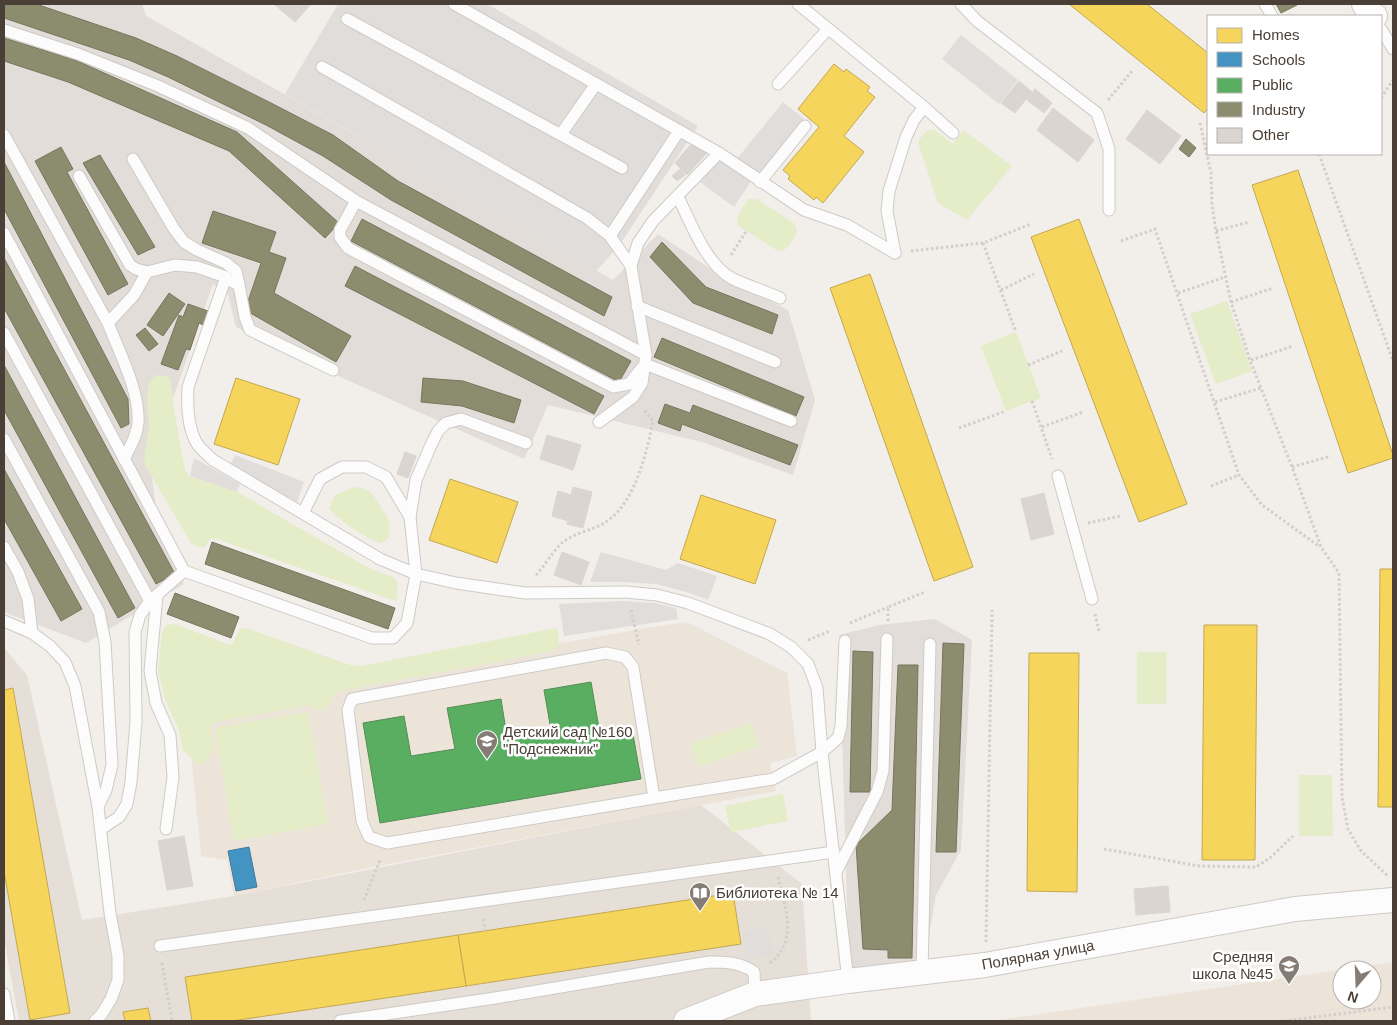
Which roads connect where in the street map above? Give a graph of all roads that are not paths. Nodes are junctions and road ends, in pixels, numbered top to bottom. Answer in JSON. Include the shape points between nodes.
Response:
{"nodes":[{"id":1,"x":454,"y":4,"type":"edge"},
{"id":2,"x":798,"y":4,"type":"edge"},
{"id":3,"x":961,"y":4,"type":"edge"},
{"id":4,"x":1265,"y":4,"type":"edge"},
{"id":5,"x":1271,"y":15,"type":"edge"},
{"id":6,"x":347,"y":19,"type":"dead end"},
{"id":7,"x":828,"y":29,"type":"junction"},
{"id":8,"x":4,"y":30,"type":"edge"},
{"id":9,"x":1382,"y":30,"type":"edge"},
{"id":10,"x":1393,"y":49,"type":"edge"},
{"id":11,"x":322,"y":67,"type":"dead end"},
{"id":12,"x":596,"y":84,"type":"junction"},
{"id":13,"x":778,"y":84,"type":"dead end"},
{"id":14,"x":924,"y":108,"type":"junction"},
{"id":15,"x":805,"y":126,"type":"dead end"},
{"id":16,"x":679,"y":131,"type":"junction"},
{"id":17,"x":954,"y":133,"type":"dead end"},
{"id":18,"x":561,"y":134,"type":"junction"},
{"id":19,"x":4,"y":135,"type":"edge"},
{"id":20,"x":719,"y":154,"type":"junction"},
{"id":21,"x":132,"y":159,"type":"dead end"},
{"id":22,"x":622,"y":168,"type":"dead end"},
{"id":23,"x":79,"y":176,"type":"dead end"},
{"id":24,"x":760,"y":182,"type":"junction"},
{"id":25,"x":678,"y":197,"type":"junction"},
{"id":26,"x":356,"y":202,"type":"junction"},
{"id":27,"x":1109,"y":210,"type":"dead end"},
{"id":28,"x":4,"y":233,"type":"edge"},
{"id":29,"x":610,"y":236,"type":"junction"},
{"id":30,"x":631,"y":266,"type":"junction"},
{"id":31,"x":147,"y":272,"type":"junction"},
{"id":32,"x":226,"y":277,"type":"junction"},
{"id":33,"x":239,"y":285,"type":"junction"},
{"id":34,"x":780,"y":298,"type":"dead end"},
{"id":35,"x":637,"y":306,"type":"junction"},
{"id":36,"x":108,"y":323,"type":"junction"},
{"id":37,"x":4,"y":333,"type":"edge"},
{"id":38,"x":646,"y":359,"type":"junction"},
{"id":39,"x":776,"y":362,"type":"dead end"},
{"id":40,"x":333,"y":370,"type":"dead end"},
{"id":41,"x":791,"y":421,"type":"dead end"},
{"id":42,"x":599,"y":422,"type":"dead end"},
{"id":43,"x":4,"y":439,"type":"edge"},
{"id":44,"x":526,"y":443,"type":"dead end"},
{"id":45,"x":124,"y":459,"type":"junction"},
{"id":46,"x":1058,"y":476,"type":"road end"},
{"id":47,"x":303,"y":513,"type":"junction"},
{"id":48,"x":410,"y":517,"type":"junction"},
{"id":49,"x":4,"y":547,"type":"edge"},
{"id":50,"x":184,"y":571,"type":"junction"},
{"id":51,"x":416,"y":574,"type":"junction"},
{"id":52,"x":154,"y":598,"type":"junction"},
{"id":53,"x":1092,"y":599,"type":"dead end"},
{"id":54,"x":4,"y":621,"type":"edge"},
{"id":55,"x":32,"y":633,"type":"junction"},
{"id":56,"x":887,"y":639,"type":"road end"},
{"id":57,"x":844,"y":642,"type":"dead end"},
{"id":58,"x":930,"y":644,"type":"dead end"},
{"id":59,"x":822,"y":752,"type":"junction"},
{"id":60,"x":654,"y":798,"type":"junction"},
{"id":61,"x":98,"y":808,"type":"junction"},
{"id":62,"x":101,"y":829,"type":"junction"},
{"id":63,"x":166,"y":829,"type":"dead end"},
{"id":64,"x":834,"y":852,"type":"junction"},
{"id":65,"x":836,"y":872,"type":"junction"},
{"id":66,"x":1393,"y":900,"type":"edge"},
{"id":67,"x":160,"y":946,"type":"dead end"},
{"id":68,"x":922,"y":972,"type":"junction"},
{"id":69,"x":848,"y":980,"type":"junction"},
{"id":70,"x":754,"y":983,"type":"junction"},
{"id":71,"x":4,"y":994,"type":"edge"},
{"id":72,"x":9,"y":1021,"type":"edge"},
{"id":73,"x":94,"y":1021,"type":"edge"},
{"id":74,"x":340,"y":1021,"type":"edge"},
{"id":75,"x":686,"y":1021,"type":"edge"}],
"edges":[{"from":1,"to":12,"type":"lane"},
{"from":2,"to":7,"type":"lane"},
{"from":3,"to":27,"type":"lane","via":[[977,22],[1097,113],[1109,149]]},
{"from":4,"to":5,"type":"lane"},
{"from":6,"to":18,"type":"lane"},
{"from":7,"to":13,"type":"lane"},
{"from":7,"to":14,"type":"lane"},
{"from":8,"to":26,"type":"lane","via":[[78,54],[158,86],[248,128]]},
{"from":9,"to":10,"type":"lane"},
{"from":11,"to":29,"type":"lane","via":[[587,218]]},
{"from":12,"to":16,"type":"lane"},
{"from":12,"to":18,"type":"lane"},
{"from":14,"to":17,"type":"lane"},
{"from":14,"to":24,"type":"lane","via":[[906,138],[889,191],[887,210],[894,253],[847,225],[804,210]]},
{"from":15,"to":24,"type":"lane"},
{"from":16,"to":20,"type":"lane"},
{"from":16,"to":29,"type":"lane"},
{"from":18,"to":22,"type":"lane"},
{"from":19,"to":36,"type":"lane"},
{"from":20,"to":24,"type":"lane"},
{"from":20,"to":25,"type":"lane"},
{"from":21,"to":33,"type":"lane","via":[[184,242],[231,267],[236,271]]},
{"from":23,"to":31,"type":"lane","via":[[130,265]]},
{"from":25,"to":30,"type":"lane","via":[[643,236]]},
{"from":25,"to":34,"type":"lane","via":[[709,256],[722,270],[732,278]]},
{"from":26,"to":38,"type":"lane"},
{"from":26,"to":38,"type":"lane","via":[[340,230],[340,238],[348,248],[613,387],[629,384]]},
{"from":28,"to":45,"type":"lane"},
{"from":29,"to":30,"type":"lane"},
{"from":30,"to":35,"type":"lane"},
{"from":31,"to":32,"type":"lane","via":[[175,265],[196,267]]},
{"from":31,"to":36,"type":"lane","via":[[134,295]]},
{"from":32,"to":33,"type":"lane"},
{"from":32,"to":47,"type":"lane","via":[[188,387],[188,411],[196,442],[213,460]]},
{"from":33,"to":40,"type":"lane","via":[[250,330]]},
{"from":35,"to":38,"type":"lane"},
{"from":35,"to":39,"type":"lane"},
{"from":36,"to":45,"type":"lane","via":[[135,395],[138,423],[135,439]]},
{"from":37,"to":52,"type":"lane"},
{"from":38,"to":41,"type":"lane"},
{"from":38,"to":42,"type":"lane","via":[[642,383],[633,398]]},
{"from":43,"to":61,"type":"lane","via":[[99,612],[105,642],[112,765]]},
{"from":44,"to":48,"type":"lane","via":[[462,419],[446,423],[438,431],[416,480]]},
{"from":45,"to":50,"type":"lane"},
{"from":46,"to":53,"type":"lane"},
{"from":47,"to":48,"type":"lane","via":[[320,479],[342,467],[366,467],[386,477]]},
{"from":47,"to":51,"type":"lane","via":[[380,559]]},
{"from":48,"to":51,"type":"lane"},
{"from":49,"to":55,"type":"lane","via":[[28,599]]},
{"from":50,"to":51,"type":"lane","via":[[372,638],[393,638],[407,624]]},
{"from":50,"to":52,"type":"lane"},
{"from":51,"to":59,"type":"lane","via":[[525,593],[626,592],[657,595],[688,603],[770,634],[792,647],[808,664],[817,688]]},
{"from":52,"to":62,"type":"lane","via":[[140,615],[135,632],[136,722],[127,804],[119,817]]},
{"from":52,"to":63,"type":"lane","via":[[150,671],[156,702],[170,735],[173,777]]},
{"from":54,"to":55,"type":"lane"},
{"from":55,"to":61,"type":"lane","via":[[65,662],[75,686]]},
{"from":56,"to":65,"type":"lane","via":[[883,771],[877,792]]},
{"from":57,"to":59,"type":"lane","via":[[841,726],[838,738]]},
{"from":58,"to":68,"type":"lane"},
{"from":59,"to":60,"type":"lane","via":[[773,779]]},
{"from":59,"to":64,"type":"lane"},
{"from":60,"to":60,"type":"lane","via":[[387,843],[369,837],[362,821],[348,710],[352,699],[606,653],[625,658],[633,667]]},
{"from":61,"to":62,"type":"lane"},
{"from":62,"to":73,"type":"lane","via":[[118,956],[118,980],[111,999]]},
{"from":64,"to":65,"type":"lane"},
{"from":64,"to":67,"type":"lane"},
{"from":65,"to":69,"type":"lane"},
{"from":66,"to":68,"type":"street","name":"Полярная улица","via":[[1295,909],[985,965]]},
{"from":68,"to":69,"type":"street","name":"Полярная улица"},
{"from":69,"to":70,"type":"street","name":"Полярная улица"},
{"from":70,"to":74,"type":"lane","via":[[745,966],[709,962]]},
{"from":70,"to":75,"type":"street","name":"Полярная улица"},
{"from":71,"to":72,"type":"lane"}]}
